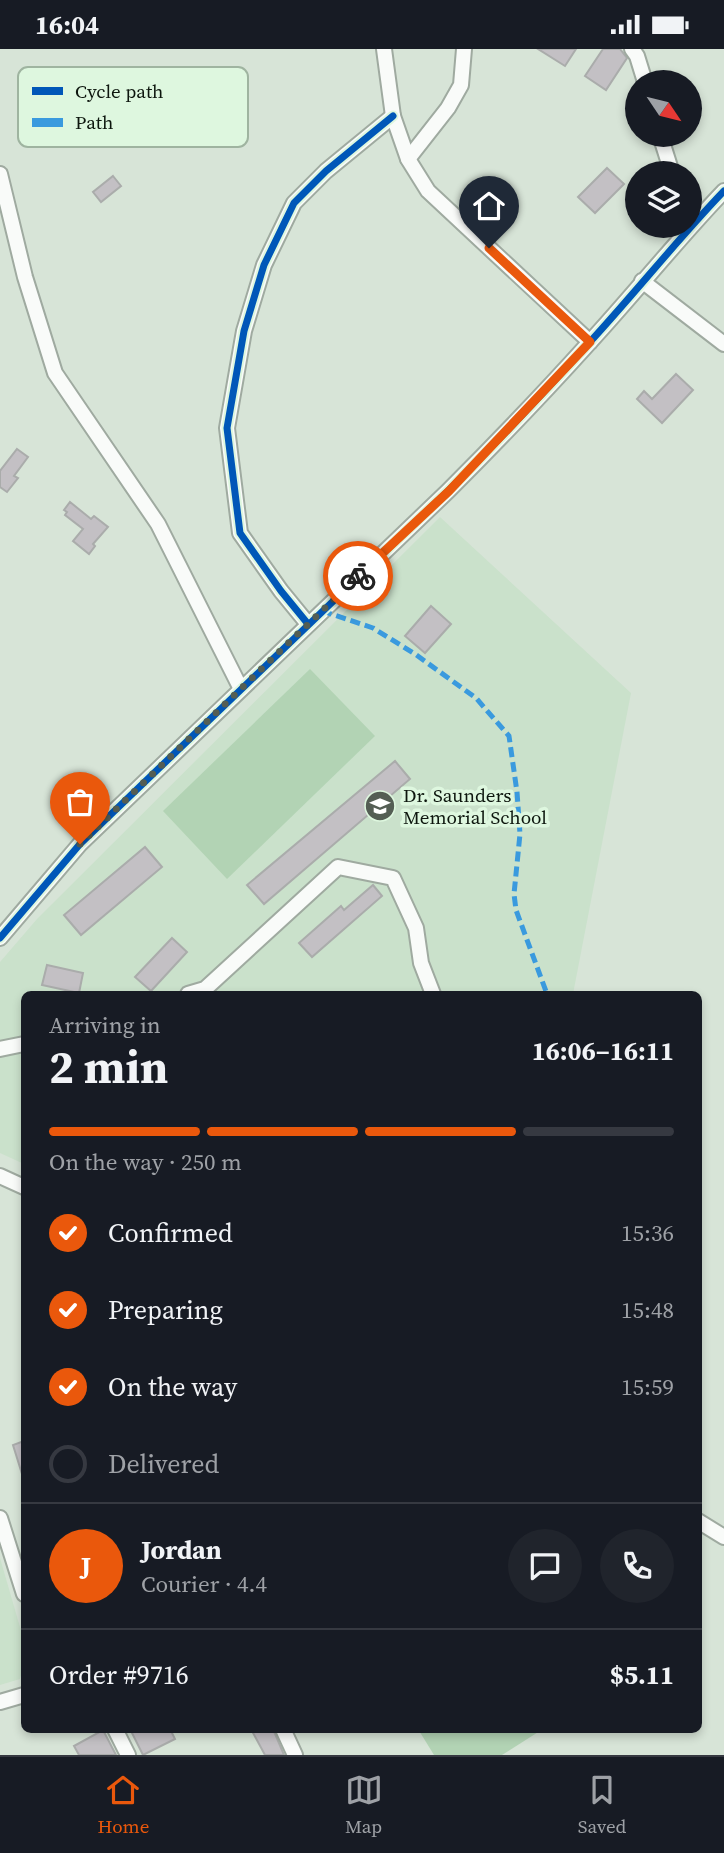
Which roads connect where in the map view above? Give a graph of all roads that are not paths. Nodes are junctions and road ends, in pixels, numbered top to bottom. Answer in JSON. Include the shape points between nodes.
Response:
{"nodes":[{"id":1,"x":384,"y":49,"type":"edge"},
{"id":2,"x":464,"y":49,"type":"edge"},
{"id":3,"x":632,"y":49,"type":"edge"},
{"id":4,"x":641,"y":70,"type":"edge"},
{"id":5,"x":393,"y":116,"type":"junction"},
{"id":6,"x":408,"y":159,"type":"junction"},
{"id":7,"x":0,"y":174,"type":"edge"},
{"id":8,"x":724,"y":191,"type":"edge"},
{"id":9,"x":702,"y":213,"type":"edge"},
{"id":10,"x":679,"y":238,"type":"edge"},
{"id":11,"x":642,"y":281,"type":"junction"},
{"id":12,"x":590,"y":342,"type":"junction"},
{"id":13,"x":724,"y":344,"type":"edge"},
{"id":14,"x":308,"y":624,"type":"junction"},
{"id":15,"x":241,"y":689,"type":"junction"},
{"id":16,"x":0,"y":938,"type":"edge"},
{"id":17,"x":198,"y":991,"type":"edge"},
{"id":18,"x":432,"y":991,"type":"edge"},
{"id":19,"x":21,"y":1045,"type":"edge"},
{"id":20,"x":0,"y":1049,"type":"edge"},
{"id":21,"x":0,"y":1176,"type":"edge"},
{"id":22,"x":21,"y":1186,"type":"edge"},
{"id":23,"x":0,"y":1518,"type":"edge"},
{"id":24,"x":702,"y":1523,"type":"edge"},
{"id":25,"x":722,"y":1532,"type":"edge"},
{"id":26,"x":21,"y":1584,"type":"edge"},
{"id":27,"x":21,"y":1696,"type":"edge"},
{"id":28,"x":0,"y":1702,"type":"edge"},
{"id":29,"x":117,"y":1733,"type":"edge"},
{"id":30,"x":285,"y":1733,"type":"edge"},
{"id":31,"x":128,"y":1755,"type":"edge"},
{"id":32,"x":295,"y":1755,"type":"edge"}],
"edges":[{"from":1,"to":5,"type":"street"},
{"from":2,"to":6,"type":"street","via":[[461,85]]},
{"from":3,"to":4,"type":"street"},
{"from":5,"to":6,"type":"street"},
{"from":5,"to":14,"type":"street","via":[[294,204],[264,265],[248,318],[227,428],[240,533]]},
{"from":6,"to":12,"type":"street","via":[[428,191]]},
{"from":7,"to":15,"type":"street","via":[[55,373],[158,524]]},
{"from":8,"to":9,"type":"street"},
{"from":10,"to":11,"type":"street"},
{"from":11,"to":12,"type":"street"},
{"from":11,"to":13,"type":"street"},
{"from":12,"to":14,"type":"street","via":[[449,491]]},
{"from":14,"to":15,"type":"street"},
{"from":15,"to":16,"type":"street","via":[[80,844]]},
{"from":17,"to":18,"type":"street","via":[[338,867],[393,878],[416,928],[421,963]]},
{"from":19,"to":20,"type":"street"},
{"from":21,"to":22,"type":"street"},
{"from":23,"to":26,"type":"street"},
{"from":24,"to":25,"type":"street"},
{"from":27,"to":28,"type":"street"},
{"from":29,"to":31,"type":"street"},
{"from":30,"to":32,"type":"street"}]}
